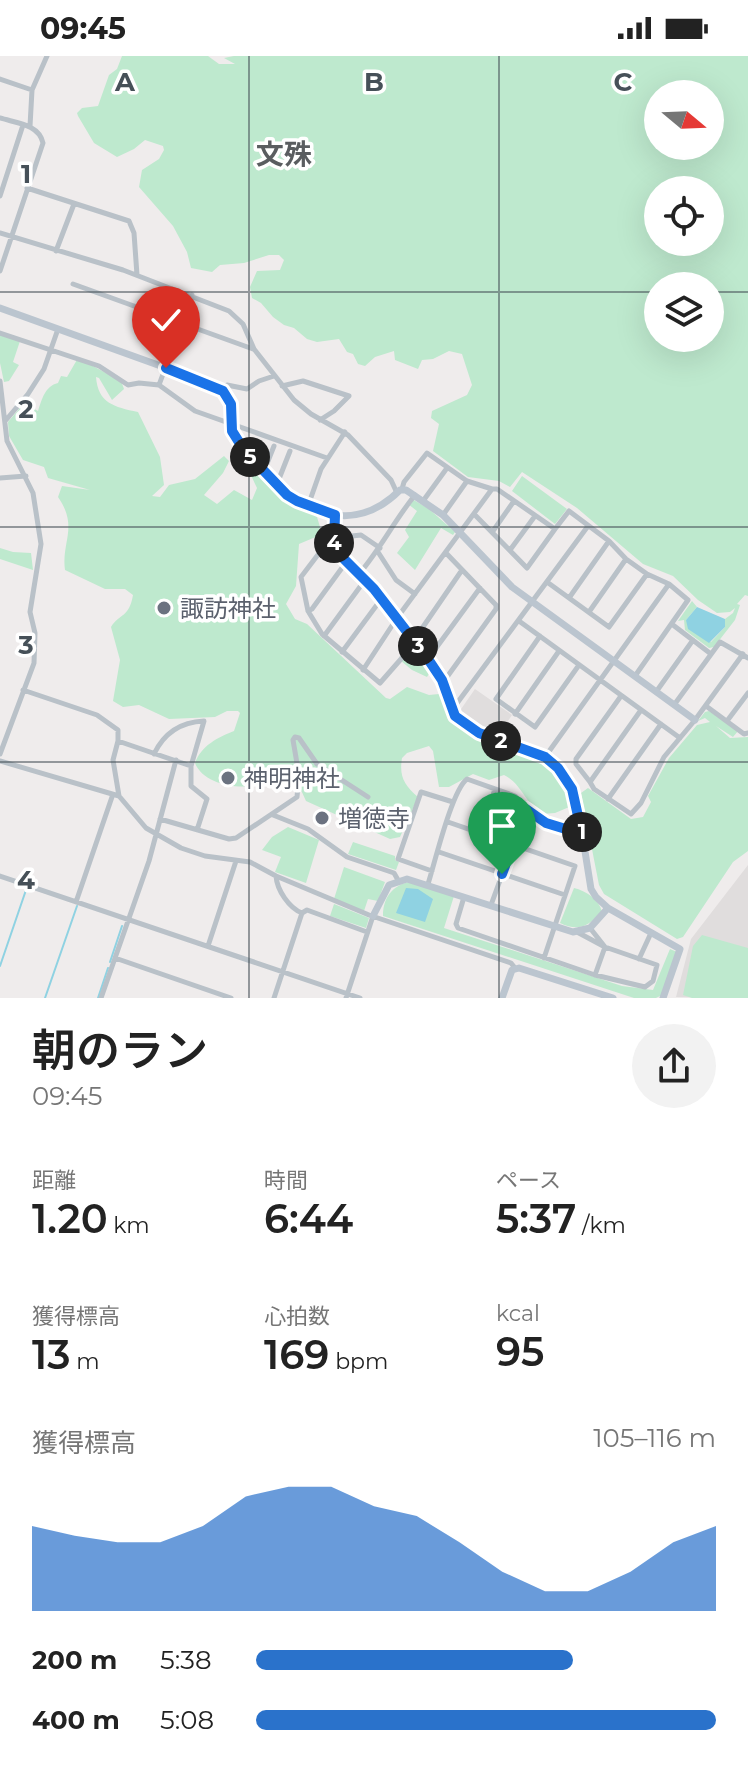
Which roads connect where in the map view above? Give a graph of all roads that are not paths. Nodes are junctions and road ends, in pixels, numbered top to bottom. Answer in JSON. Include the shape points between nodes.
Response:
{"nodes":[{"id":1,"x":47,"y":56,"type":"edge"},
{"id":2,"x":0,"y":79,"type":"edge"},
{"id":3,"x":32,"y":90,"type":"junction"},
{"id":4,"x":0,"y":118,"type":"edge"},
{"id":5,"x":26,"y":126,"type":"junction"},
{"id":6,"x":27,"y":188,"type":"junction"},
{"id":7,"x":0,"y":196,"type":"edge"},
{"id":8,"x":74,"y":204,"type":"junction"},
{"id":9,"x":0,"y":233,"type":"edge"},
{"id":10,"x":12,"y":236,"type":"junction"},
{"id":11,"x":56,"y":251,"type":"junction"},
{"id":12,"x":0,"y":271,"type":"edge"},
{"id":13,"x":138,"y":276,"type":"junction"},
{"id":14,"x":73,"y":284,"type":"dead end"},
{"id":15,"x":192,"y":295,"type":"junction"},
{"id":16,"x":0,"y":308,"type":"edge"},
{"id":17,"x":181,"y":324,"type":"junction"},
{"id":18,"x":58,"y":329,"type":"junction"},
{"id":19,"x":0,"y":333,"type":"edge"},
{"id":20,"x":254,"y":349,"type":"junction"},
{"id":21,"x":50,"y":350,"type":"junction"},
{"id":22,"x":166,"y":368,"type":"junction"},
{"id":23,"x":274,"y":376,"type":"junction"},
{"id":24,"x":0,"y":381,"type":"edge"},
{"id":25,"x":159,"y":385,"type":"junction"},
{"id":26,"x":282,"y":386,"type":"junction"},
{"id":27,"x":221,"y":389,"type":"junction"},
{"id":28,"x":5,"y":420,"type":"junction"},
{"id":29,"x":320,"y":420,"type":"junction"},
{"id":30,"x":232,"y":424,"type":"junction"},
{"id":31,"x":345,"y":432,"type":"junction"},
{"id":32,"x":3,"y":436,"type":"edge"},
{"id":33,"x":274,"y":446,"type":"dead end"},
{"id":34,"x":290,"y":451,"type":"dead end"},
{"id":35,"x":327,"y":458,"type":"junction"},
{"id":36,"x":447,"y":468,"type":"junction"},
{"id":37,"x":264,"y":471,"type":"junction"},
{"id":38,"x":26,"y":476,"type":"junction"},
{"id":39,"x":0,"y":478,"type":"edge"},
{"id":40,"x":467,"y":481,"type":"junction"},
{"id":41,"x":277,"y":484,"type":"junction"},
{"id":42,"x":492,"y":489,"type":"junction"},
{"id":43,"x":399,"y":491,"type":"junction"},
{"id":44,"x":415,"y":495,"type":"junction"},
{"id":45,"x":423,"y":501,"type":"junction"},
{"id":46,"x":514,"y":501,"type":"junction"},
{"id":47,"x":308,"y":506,"type":"junction"},
{"id":48,"x":474,"y":514,"type":"junction"},
{"id":49,"x":335,"y":515,"type":"junction"},
{"id":50,"x":443,"y":515,"type":"junction"},
{"id":51,"x":535,"y":516,"type":"junction"},
{"id":52,"x":588,"y":526,"type":"junction"},
{"id":53,"x":555,"y":529,"type":"junction"},
{"id":54,"x":493,"y":531,"type":"junction"},
{"id":55,"x":460,"y":533,"type":"junction"},
{"id":56,"x":334,"y":541,"type":"junction"},
{"id":57,"x":609,"y":541,"type":"junction"},
{"id":58,"x":379,"y":550,"type":"junction"},
{"id":59,"x":510,"y":550,"type":"junction"},
{"id":60,"x":446,"y":553,"type":"junction"},
{"id":61,"x":626,"y":559,"type":"junction"},
{"id":62,"x":347,"y":561,"type":"junction"},
{"id":63,"x":462,"y":570,"type":"junction"},
{"id":64,"x":647,"y":574,"type":"junction"},
{"id":65,"x":362,"y":577,"type":"junction"},
{"id":66,"x":547,"y":582,"type":"junction"},
{"id":67,"x":669,"y":584,"type":"junction"},
{"id":68,"x":480,"y":588,"type":"junction"},
{"id":69,"x":415,"y":594,"type":"junction"},
{"id":70,"x":382,"y":598,"type":"junction"},
{"id":71,"x":569,"y":598,"type":"junction"},
{"id":72,"x":532,"y":602,"type":"junction"},
{"id":73,"x":308,"y":611,"type":"junction"},
{"id":74,"x":589,"y":612,"type":"junction"},
{"id":75,"x":397,"y":618,"type":"junction"},
{"id":76,"x":519,"y":621,"type":"junction"},
{"id":77,"x":673,"y":625,"type":"junction"},
{"id":78,"x":324,"y":636,"type":"junction"},
{"id":79,"x":540,"y":636,"type":"junction"},
{"id":80,"x":413,"y":640,"type":"junction"},
{"id":81,"x":693,"y":640,"type":"junction"},
{"id":82,"x":559,"y":651,"type":"junction"},
{"id":83,"x":342,"y":652,"type":"junction"},
{"id":84,"x":711,"y":654,"type":"junction"},
{"id":85,"x":745,"y":656,"type":"edge"},
{"id":86,"x":428,"y":659,"type":"junction"},
{"id":87,"x":613,"y":661,"type":"junction"},
{"id":88,"x":579,"y":665,"type":"junction"},
{"id":89,"x":363,"y":670,"type":"junction"},
{"id":90,"x":635,"y":676,"type":"junction"},
{"id":91,"x":442,"y":680,"type":"junction"},
{"id":92,"x":600,"y":680,"type":"junction"},
{"id":93,"x":23,"y":690,"type":"junction"},
{"id":94,"x":656,"y":692,"type":"junction"},
{"id":95,"x":748,"y":693,"type":"edge"},
{"id":96,"x":621,"y":696,"type":"junction"},
{"id":97,"x":674,"y":705,"type":"junction"},
{"id":98,"x":706,"y":706,"type":"junction"},
{"id":99,"x":452,"y":710,"type":"junction"},
{"id":100,"x":641,"y":710,"type":"junction"},
{"id":101,"x":515,"y":714,"type":"junction"},
{"id":102,"x":695,"y":720,"type":"junction"},
{"id":103,"x":727,"y":722,"type":"junction"},
{"id":104,"x":661,"y":724,"type":"junction"},
{"id":105,"x":748,"y":733,"type":"edge"},
{"id":106,"x":680,"y":738,"type":"junction"},
{"id":107,"x":118,"y":741,"type":"junction"},
{"id":108,"x":0,"y":754,"type":"edge"},
{"id":109,"x":154,"y":754,"type":"junction"},
{"id":110,"x":545,"y":757,"type":"junction"},
{"id":111,"x":176,"y":760,"type":"junction"},
{"id":112,"x":0,"y":761,"type":"edge"},
{"id":113,"x":191,"y":766,"type":"junction"},
{"id":114,"x":590,"y":782,"type":"junction"},
{"id":115,"x":495,"y":789,"type":"junction"},
{"id":116,"x":116,"y":795,"type":"junction"},
{"id":117,"x":368,"y":797,"type":"dead end"},
{"id":118,"x":608,"y":799,"type":"junction"},
{"id":119,"x":453,"y":802,"type":"junction"},
{"id":120,"x":526,"y":809,"type":"junction"},
{"id":121,"x":272,"y":815,"type":"junction"},
{"id":122,"x":160,"y":819,"type":"junction"},
{"id":123,"x":448,"y":822,"type":"junction"},
{"id":124,"x":197,"y":830,"type":"junction"},
{"id":125,"x":480,"y":833,"type":"junction"},
{"id":126,"x":155,"y":834,"type":"junction"},
{"id":127,"x":582,"y":834,"type":"junction"},
{"id":128,"x":513,"y":844,"type":"junction"},
{"id":129,"x":439,"y":852,"type":"junction"},
{"id":130,"x":236,"y":861,"type":"junction"},
{"id":131,"x":432,"y":871,"type":"junction"},
{"id":132,"x":502,"y":874,"type":"junction"},
{"id":133,"x":0,"y":876,"type":"edge"},
{"id":134,"x":276,"y":876,"type":"junction"},
{"id":135,"x":398,"y":880,"type":"junction"},
{"id":136,"x":428,"y":884,"type":"junction"},
{"id":137,"x":565,"y":895,"type":"junction"},
{"id":138,"x":464,"y":897,"type":"junction"},
{"id":139,"x":76,"y":902,"type":"junction"},
{"id":140,"x":491,"y":905,"type":"junction"},
{"id":141,"x":608,"y":908,"type":"junction"},
{"id":142,"x":302,"y":913,"type":"junction"},
{"id":143,"x":373,"y":916,"type":"junction"},
{"id":144,"x":129,"y":918,"type":"junction"},
{"id":145,"x":555,"y":927,"type":"junction"},
{"id":146,"x":590,"y":928,"type":"junction"},
{"id":147,"x":367,"y":932,"type":"junction"},
{"id":148,"x":577,"y":932,"type":"junction"},
{"id":149,"x":651,"y":932,"type":"junction"},
{"id":150,"x":208,"y":946,"type":"junction"},
{"id":151,"x":605,"y":947,"type":"junction"},
{"id":152,"x":115,"y":958,"type":"junction"},
{"id":153,"x":544,"y":958,"type":"junction"},
{"id":154,"x":639,"y":959,"type":"junction"},
{"id":155,"x":515,"y":968,"type":"junction"},
{"id":156,"x":282,"y":971,"type":"junction"},
{"id":157,"x":595,"y":975,"type":"junction"},
{"id":158,"x":346,"y":996,"type":"edge"},
{"id":159,"x":101,"y":998,"type":"edge"},
{"id":160,"x":231,"y":998,"type":"edge"},
{"id":161,"x":274,"y":998,"type":"edge"},
{"id":162,"x":360,"y":998,"type":"edge"},
{"id":163,"x":502,"y":998,"type":"edge"},
{"id":164,"x":613,"y":998,"type":"edge"},
{"id":165,"x":663,"y":998,"type":"edge"}],
"edges":[{"from":1,"to":3,"type":"street"},
{"from":2,"to":3,"type":"street"},
{"from":3,"to":5,"type":"street"},
{"from":4,"to":5,"type":"street"},
{"from":5,"to":6,"type":"street","via":[[42,136],[43,143]]},
{"from":5,"to":7,"type":"street"},
{"from":6,"to":8,"type":"street"},
{"from":6,"to":10,"type":"street"},
{"from":8,"to":11,"type":"street"},
{"from":8,"to":13,"type":"street","via":[[129,221]]},
{"from":9,"to":10,"type":"street"},
{"from":10,"to":11,"type":"street"},
{"from":10,"to":12,"type":"street"},
{"from":11,"to":13,"type":"street"},
{"from":13,"to":15,"type":"street"},
{"from":14,"to":17,"type":"street"},
{"from":15,"to":17,"type":"street"},
{"from":15,"to":20,"type":"street","via":[[229,311],[243,324]]},
{"from":16,"to":18,"type":"street"},
{"from":17,"to":20,"type":"street"},
{"from":17,"to":22,"type":"street"},
{"from":18,"to":21,"type":"street"},
{"from":18,"to":22,"type":"street"},
{"from":19,"to":21,"type":"street"},
{"from":20,"to":23,"type":"street"},
{"from":21,"to":25,"type":"street","via":[[99,366],[128,385]]},
{"from":21,"to":28,"type":"street","via":[[39,378]]},
{"from":22,"to":25,"type":"street"},
{"from":22,"to":27,"type":"street"},
{"from":23,"to":26,"type":"street"},
{"from":23,"to":27,"type":"street","via":[[247,389]]},
{"from":24,"to":28,"type":"street"},
{"from":25,"to":30,"type":"street","via":[[195,411]]},
{"from":26,"to":29,"type":"street"},
{"from":26,"to":29,"type":"street","via":[[303,381],[349,396]]},
{"from":27,"to":30,"type":"street","via":[[231,404]]},
{"from":28,"to":32,"type":"street"},
{"from":29,"to":31,"type":"street"},
{"from":30,"to":35,"type":"street"},
{"from":30,"to":37,"type":"street","via":[[238,443]]},
{"from":31,"to":35,"type":"street"},
{"from":31,"to":43,"type":"street"},
{"from":32,"to":38,"type":"street"},
{"from":33,"to":37,"type":"street"},
{"from":34,"to":41,"type":"street"},
{"from":35,"to":47,"type":"street"},
{"from":36,"to":40,"type":"street"},
{"from":36,"to":43,"type":"street","via":[[427,453]]},
{"from":36,"to":45,"type":"street"},
{"from":37,"to":41,"type":"street"},
{"from":38,"to":39,"type":"street"},
{"from":38,"to":93,"type":"street","via":[[41,544],[30,612],[34,663]]},
{"from":40,"to":42,"type":"street"},
{"from":40,"to":50,"type":"street"},
{"from":41,"to":47,"type":"street"},
{"from":42,"to":46,"type":"street"},
{"from":42,"to":48,"type":"street"},
{"from":43,"to":44,"type":"street"},
{"from":43,"to":49,"type":"street","via":[[368,513]]},
{"from":44,"to":45,"type":"street"},
{"from":44,"to":58,"type":"street"},
{"from":45,"to":50,"type":"street"},
{"from":46,"to":51,"type":"street"},
{"from":46,"to":54,"type":"street"},
{"from":47,"to":49,"type":"street"},
{"from":48,"to":54,"type":"street"},
{"from":48,"to":55,"type":"street"},
{"from":49,"to":56,"type":"street"},
{"from":50,"to":55,"type":"street"},
{"from":51,"to":53,"type":"street"},
{"from":51,"to":59,"type":"street"},
{"from":52,"to":53,"type":"street","via":[[569,511]]},
{"from":52,"to":57,"type":"street"},
{"from":52,"to":66,"type":"street"},
{"from":53,"to":59,"type":"street","via":[[527,568]]},
{"from":54,"to":59,"type":"street"},
{"from":55,"to":60,"type":"street"},
{"from":55,"to":72,"type":"street"},
{"from":56,"to":58,"type":"street","via":[[361,535]]},
{"from":56,"to":62,"type":"street"},
{"from":56,"to":73,"type":"street","via":[[301,577]]},
{"from":57,"to":61,"type":"street"},
{"from":57,"to":71,"type":"street"},
{"from":58,"to":65,"type":"street"},
{"from":58,"to":69,"type":"street","via":[[396,580]]},
{"from":60,"to":63,"type":"street"},
{"from":60,"to":69,"type":"street"},
{"from":61,"to":64,"type":"street"},
{"from":61,"to":74,"type":"street"},
{"from":62,"to":65,"type":"street"},
{"from":62,"to":73,"type":"street"},
{"from":63,"to":68,"type":"street"},
{"from":63,"to":80,"type":"street"},
{"from":64,"to":67,"type":"street"},
{"from":64,"to":74,"type":"street","via":[[609,627]]},
{"from":65,"to":70,"type":"street"},
{"from":65,"to":78,"type":"street"},
{"from":66,"to":71,"type":"street"},
{"from":66,"to":72,"type":"street"},
{"from":67,"to":77,"type":"street","via":[[688,600]]},
{"from":67,"to":87,"type":"street"},
{"from":68,"to":86,"type":"street"},
{"from":68,"to":91,"type":"street","via":[[496,609]]},
{"from":69,"to":75,"type":"street"},
{"from":70,"to":75,"type":"street"},
{"from":70,"to":83,"type":"street"},
{"from":71,"to":74,"type":"street"},
{"from":72,"to":76,"type":"street"},
{"from":72,"to":87,"type":"street"},
{"from":73,"to":78,"type":"street"},
{"from":75,"to":80,"type":"street"},
{"from":75,"to":89,"type":"street"},
{"from":76,"to":79,"type":"street"},
{"from":76,"to":99,"type":"street"},
{"from":77,"to":81,"type":"street"},
{"from":77,"to":90,"type":"street"},
{"from":78,"to":83,"type":"street"},
{"from":79,"to":82,"type":"street"},
{"from":79,"to":101,"type":"street","via":[[495,698]]},
{"from":80,"to":86,"type":"street"},
{"from":80,"to":89,"type":"street","via":[[383,682]]},
{"from":81,"to":84,"type":"street"},
{"from":81,"to":94,"type":"street"},
{"from":82,"to":88,"type":"street"},
{"from":82,"to":101,"type":"street"},
{"from":83,"to":89,"type":"street"},
{"from":84,"to":85,"type":"street","via":[[720,642]]},
{"from":84,"to":97,"type":"street"},
{"from":85,"to":98,"type":"street"},
{"from":86,"to":91,"type":"street"},
{"from":87,"to":90,"type":"street"},
{"from":87,"to":92,"type":"street"},
{"from":88,"to":92,"type":"street"},
{"from":88,"to":101,"type":"street","via":[[535,727]]},
{"from":90,"to":94,"type":"street"},
{"from":91,"to":99,"type":"street"},
{"from":92,"to":96,"type":"street"},
{"from":92,"to":110,"type":"street"},
{"from":93,"to":107,"type":"street","via":[[97,715],[118,730]]},
{"from":93,"to":108,"type":"street"},
{"from":94,"to":97,"type":"street"},
{"from":95,"to":103,"type":"street"},
{"from":96,"to":100,"type":"street"},
{"from":96,"to":114,"type":"street","via":[[576,759]]},
{"from":97,"to":102,"type":"street"},
{"from":98,"to":102,"type":"street"},
{"from":98,"to":103,"type":"street"},
{"from":99,"to":110,"type":"street","via":[[479,733]]},
{"from":100,"to":104,"type":"street"},
{"from":100,"to":114,"type":"street"},
{"from":102,"to":106,"type":"street"},
{"from":103,"to":105,"type":"street"},
{"from":104,"to":106,"type":"street"},
{"from":104,"to":118,"type":"street"},
{"from":106,"to":118,"type":"street","via":[[633,814]]},
{"from":107,"to":109,"type":"street"},
{"from":107,"to":116,"type":"street","via":[[113,760]]},
{"from":109,"to":111,"type":"street"},
{"from":109,"to":113,"type":"street","via":[[178,727],[204,721]]},
{"from":110,"to":127,"type":"street","via":[[572,789]]},
{"from":111,"to":113,"type":"street"},
{"from":111,"to":122,"type":"street"},
{"from":112,"to":116,"type":"street"},
{"from":113,"to":124,"type":"street","via":[[191,786],[207,799]]},
{"from":114,"to":118,"type":"street"},
{"from":115,"to":119,"type":"street","via":[[467,779]]},
{"from":115,"to":120,"type":"street","via":[[515,796]]},
{"from":115,"to":125,"type":"street"},
{"from":116,"to":126,"type":"street"},
{"from":116,"to":139,"type":"street"},
{"from":117,"to":121,"type":"street","via":[[317,764],[295,737],[298,795]]},
{"from":119,"to":123,"type":"street"},
{"from":119,"to":131,"type":"street","via":[[421,792],[398,859]]},
{"from":120,"to":127,"type":"street","via":[[546,823]]},
{"from":120,"to":128,"type":"street"},
{"from":121,"to":124,"type":"street","via":[[233,839]]},
{"from":121,"to":135,"type":"street","via":[[308,829],[347,857],[394,873]]},
{"from":122,"to":124,"type":"street"},
{"from":122,"to":126,"type":"street"},
{"from":123,"to":125,"type":"street"},
{"from":123,"to":129,"type":"street"},
{"from":125,"to":128,"type":"street"},
{"from":126,"to":130,"type":"street","via":[[181,848]]},
{"from":126,"to":144,"type":"street"},
{"from":127,"to":141,"type":"street","via":[[591,889]]},
{"from":128,"to":132,"type":"street"},
{"from":128,"to":137,"type":"street","via":[[575,866]]},
{"from":129,"to":131,"type":"street"},
{"from":129,"to":132,"type":"street"},
{"from":130,"to":134,"type":"street"},
{"from":130,"to":150,"type":"street"},
{"from":131,"to":136,"type":"street"},
{"from":132,"to":137,"type":"street"},
{"from":132,"to":140,"type":"street"},
{"from":133,"to":139,"type":"street"},
{"from":134,"to":142,"type":"street","via":[[288,902]]},
{"from":134,"to":143,"type":"street"},
{"from":135,"to":136,"type":"street"},
{"from":135,"to":143,"type":"street","via":[[386,888]]},
{"from":136,"to":138,"type":"street"},
{"from":137,"to":145,"type":"street"},
{"from":138,"to":140,"type":"street"},
{"from":138,"to":153,"type":"street","via":[[458,928]]},
{"from":139,"to":144,"type":"street"},
{"from":140,"to":145,"type":"street"},
{"from":141,"to":146,"type":"street"},
{"from":141,"to":149,"type":"street"},
{"from":142,"to":147,"type":"street","via":[[307,910]]},
{"from":142,"to":156,"type":"street"},
{"from":143,"to":147,"type":"street"},
{"from":143,"to":155,"type":"street"},
{"from":144,"to":150,"type":"street"},
{"from":144,"to":152,"type":"street"},
{"from":145,"to":148,"type":"street"},
{"from":145,"to":153,"type":"street"},
{"from":146,"to":148,"type":"street"},
{"from":146,"to":151,"type":"street"},
{"from":147,"to":158,"type":"street"},
{"from":148,"to":151,"type":"street"},
{"from":149,"to":154,"type":"street"},
{"from":149,"to":165,"type":"street","via":[[680,949]]},
{"from":150,"to":156,"type":"street"},
{"from":151,"to":154,"type":"street"},
{"from":151,"to":157,"type":"street"},
{"from":152,"to":159,"type":"street"},
{"from":152,"to":160,"type":"street"},
{"from":153,"to":157,"type":"street"},
{"from":154,"to":157,"type":"street","via":[[657,965],[653,981],[645,987]]},
{"from":155,"to":163,"type":"street"},
{"from":155,"to":164,"type":"street"},
{"from":156,"to":158,"type":"street"},
{"from":156,"to":161,"type":"street"},
{"from":158,"to":162,"type":"street"}]}
